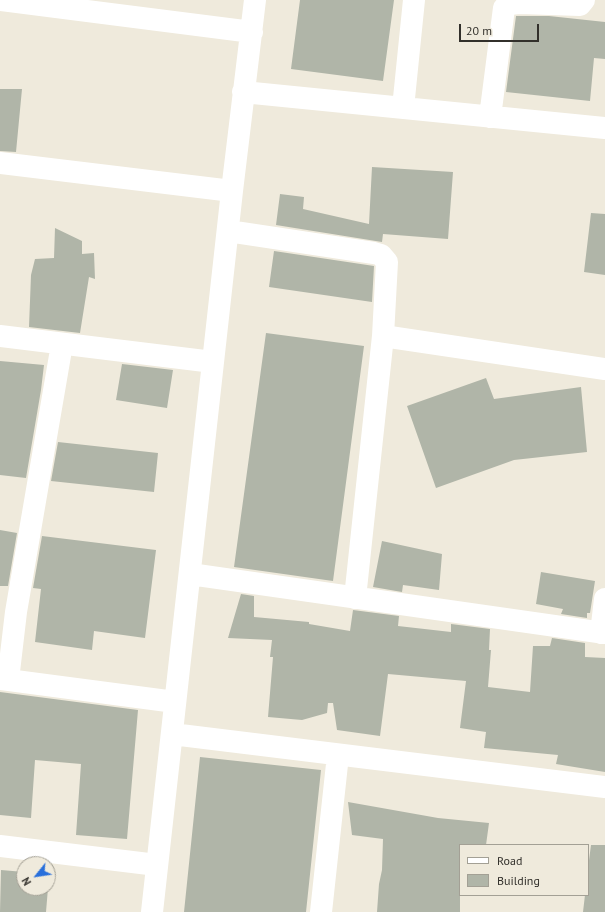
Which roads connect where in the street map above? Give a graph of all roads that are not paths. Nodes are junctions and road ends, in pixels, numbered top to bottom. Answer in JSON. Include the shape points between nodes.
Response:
{"nodes":[{"id":1,"x":1,"y":0,"type":"edge"},
{"id":2,"x":256,"y":0,"type":"edge"},
{"id":3,"x":414,"y":0,"type":"edge"},
{"id":4,"x":584,"y":0,"type":"edge"},
{"id":5,"x":100,"y":6,"type":"edge"},
{"id":6,"x":252,"y":32,"type":"junction"},
{"id":7,"x":243,"y":92,"type":"junction"},
{"id":8,"x":403,"y":108,"type":"junction"},
{"id":9,"x":490,"y":117,"type":"junction"},
{"id":10,"x":605,"y":128,"type":"edge"},
{"id":11,"x":0,"y":163,"type":"edge"},
{"id":12,"x":232,"y":191,"type":"junction"},
{"id":13,"x":228,"y":231,"type":"junction"},
{"id":14,"x":0,"y":336,"type":"edge"},
{"id":15,"x":383,"y":336,"type":"junction"},
{"id":16,"x":62,"y":344,"type":"junction"},
{"id":17,"x":213,"y":362,"type":"junction"},
{"id":18,"x":605,"y":369,"type":"edge"},
{"id":19,"x":190,"y":574,"type":"junction"},
{"id":20,"x":355,"y":598,"type":"junction"},
{"id":21,"x":605,"y":599,"type":"edge"},
{"id":22,"x":8,"y":611,"type":"edge"},
{"id":23,"x":603,"y":633,"type":"edge"},
{"id":24,"x":4,"y":679,"type":"edge"},
{"id":25,"x":175,"y":702,"type":"junction"},
{"id":26,"x":172,"y":734,"type":"junction"},
{"id":27,"x":338,"y":754,"type":"junction"},
{"id":28,"x":605,"y":787,"type":"edge"},
{"id":29,"x":0,"y":846,"type":"edge"},
{"id":30,"x":157,"y":865,"type":"junction"},
{"id":31,"x":152,"y":912,"type":"edge"},
{"id":32,"x":321,"y":912,"type":"edge"}],
"edges":[{"from":1,"to":5,"type":"street"},
{"from":2,"to":6,"type":"street"},
{"from":3,"to":8,"type":"street"},
{"from":4,"to":9,"type":"street","via":[[580,5],[518,3],[504,8]]},
{"from":5,"to":6,"type":"street"},
{"from":6,"to":7,"type":"street"},
{"from":7,"to":8,"type":"street"},
{"from":7,"to":12,"type":"street"},
{"from":8,"to":9,"type":"street"},
{"from":9,"to":10,"type":"street"},
{"from":11,"to":12,"type":"street"},
{"from":12,"to":13,"type":"street"},
{"from":13,"to":15,"type":"street","via":[[381,256],[387,262]]},
{"from":13,"to":17,"type":"street"},
{"from":14,"to":16,"type":"street"},
{"from":15,"to":18,"type":"street"},
{"from":15,"to":20,"type":"street"},
{"from":16,"to":17,"type":"street"},
{"from":16,"to":22,"type":"street"},
{"from":17,"to":19,"type":"street"},
{"from":19,"to":20,"type":"street"},
{"from":19,"to":25,"type":"street"},
{"from":20,"to":23,"type":"street"},
{"from":21,"to":23,"type":"street"},
{"from":22,"to":24,"type":"street"},
{"from":24,"to":25,"type":"street"},
{"from":25,"to":26,"type":"street"},
{"from":26,"to":27,"type":"street"},
{"from":26,"to":30,"type":"street"},
{"from":27,"to":28,"type":"street"},
{"from":27,"to":32,"type":"street"},
{"from":29,"to":30,"type":"street"},
{"from":30,"to":31,"type":"street"}]}
